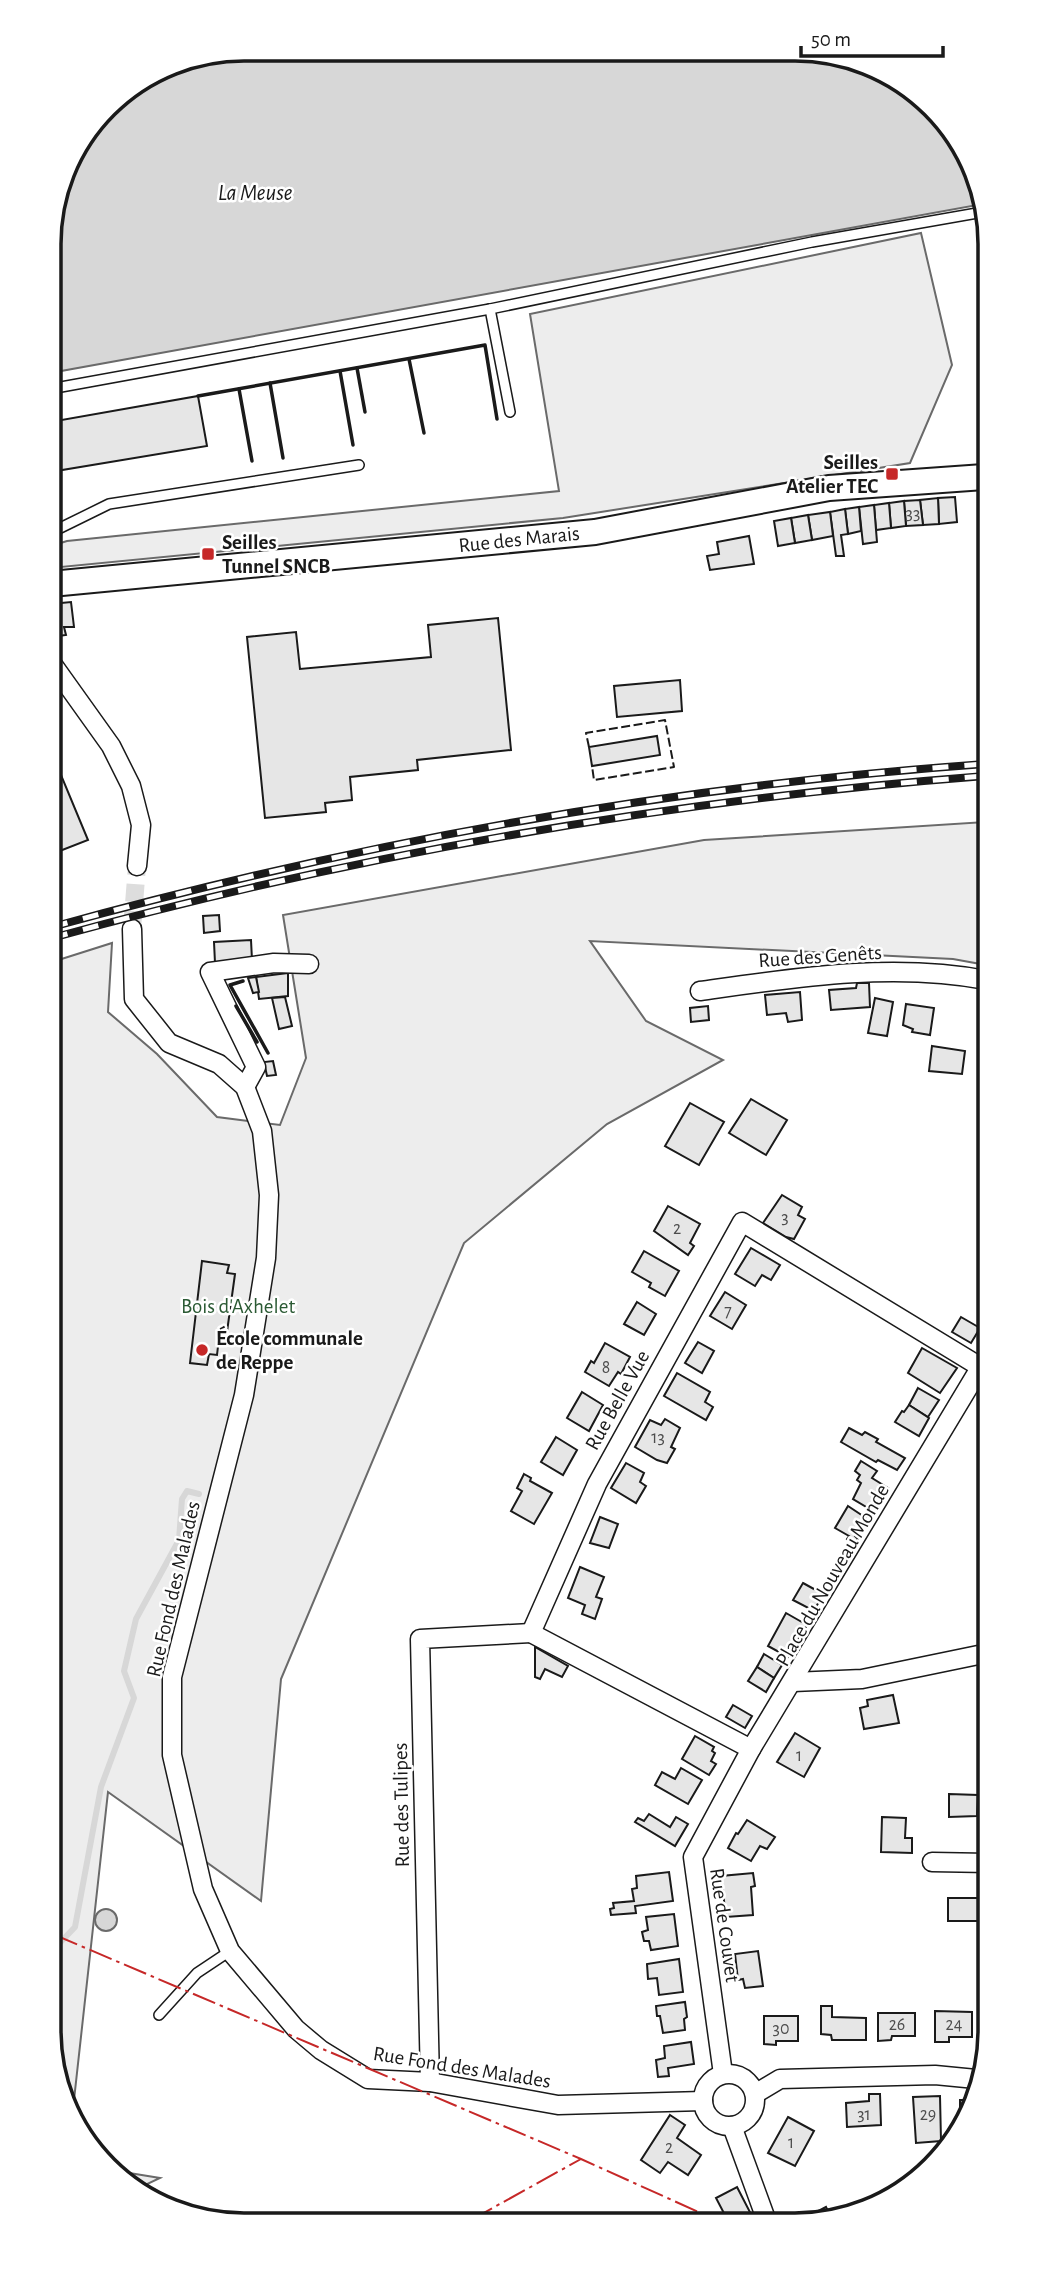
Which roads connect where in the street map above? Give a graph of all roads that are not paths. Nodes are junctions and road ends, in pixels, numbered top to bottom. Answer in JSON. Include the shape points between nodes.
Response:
{"nodes":[{"id":1,"x":975,"y":213,"type":"edge"},
{"id":2,"x":489,"y":309,"type":"junction"},
{"id":3,"x":62,"y":386,"type":"edge"},
{"id":4,"x":510,"y":412,"type":"dead end"},
{"id":5,"x":359,"y":465,"type":"dead end"},
{"id":6,"x":978,"y":477,"type":"edge"},
{"id":7,"x":62,"y":527,"type":"edge"},
{"id":8,"x":62,"y":583,"type":"edge"},
{"id":9,"x":62,"y":677,"type":"edge"},
{"id":10,"x":137,"y":866,"type":"tunnel mouth"},
{"id":11,"x":132,"y":929,"type":"tunnel mouth"},
{"id":12,"x":309,"y":964,"type":"dead end"},
{"id":13,"x":978,"y":978,"type":"edge"},
{"id":14,"x":700,"y":991,"type":"dead end"},
{"id":15,"x":245,"y":1087,"type":"junction"},
{"id":16,"x":977,"y":1360,"type":"edge"},
{"id":17,"x":977,"y":1377,"type":"edge"},
{"id":18,"x":531,"y":1633,"type":"junction"},
{"id":19,"x":977,"y":1655,"type":"edge"},
{"id":20,"x":793,"y":1682,"type":"junction"},
{"id":21,"x":751,"y":1749,"type":"junction"},
{"id":22,"x":932,"y":1862,"type":"dead end"},
{"id":23,"x":977,"y":1863,"type":"edge"},
{"id":24,"x":230,"y":1951,"type":"junction"},
{"id":25,"x":159,"y":2015,"type":"dead end"},
{"id":26,"x":723,"y":2074,"type":"junction"},
{"id":27,"x":970,"y":2078,"type":"edge"},
{"id":28,"x":430,"y":2082,"type":"junction"},
{"id":29,"x":755,"y":2094,"type":"junction"},
{"id":30,"x":703,"y":2101,"type":"junction"},
{"id":31,"x":732,"y":2126,"type":"junction"},
{"id":32,"x":764,"y":2213,"type":"edge"}],
"edges":[{"from":1,"to":2,"type":"lane"},
{"from":2,"to":3,"type":"lane"},
{"from":2,"to":4,"type":"lane"},
{"from":5,"to":7,"type":"lane","via":[[109,504]]},
{"from":6,"to":8,"type":"main road","name":"Rue des Marais","via":[[829,488],[595,532]]},
{"from":9,"to":10,"type":"street","via":[[111,746],[131,786],[141,825]]},
{"from":11,"to":15,"type":"street","name":"Rue Fond des Malades","via":[[134,999],[169,1043],[219,1064]]},
{"from":12,"to":15,"type":"street","via":[[274,963],[210,972],[256,1067]]},
{"from":13,"to":14,"type":"street","name":"Rue des Genêts","via":[[851,972]]},
{"from":15,"to":24,"type":"street","name":"Rue Fond des Malades","via":[[262,1131],[269,1195],[266,1258],[244,1395],[172,1677],[172,1755],[203,1889]]},
{"from":16,"to":18,"type":"street","name":"Rue Belle Vue","via":[[742,1222],[597,1484]]},
{"from":17,"to":20,"type":"street","name":"Place du Nouveau Monde"},
{"from":18,"to":21,"type":"street"},
{"from":18,"to":28,"type":"street","name":"Rue des Tulipes","via":[[419,1639]]},
{"from":19,"to":20,"type":"street","name":"Place du Nouveau Monde","via":[[862,1679]]},
{"from":20,"to":21,"type":"street","name":"Rue de Couvet"},
{"from":21,"to":26,"type":"street","name":"Rue de Couvet","via":[[692,1857]]},
{"from":22,"to":23,"type":"street"},
{"from":24,"to":25,"type":"lane","via":[[197,1973]]},
{"from":24,"to":28,"type":"street","name":"Rue Fond des Malades","via":[[296,2029],[321,2050],[368,2079]]},
{"from":26,"to":29,"type":"street","via":[[744,2077]]},
{"from":26,"to":30,"type":"street","via":[[712,2079]]},
{"from":27,"to":29,"type":"street","via":[[935,2075],[780,2079]]},
{"from":28,"to":30,"type":"street","name":"Rue Fond des Malades","via":[[558,2105]]},
{"from":29,"to":31,"type":"street","via":[[754,2109],[746,2120]]},
{"from":30,"to":31,"type":"street","via":[[708,2115]]},
{"from":31,"to":32,"type":"street"}]}
